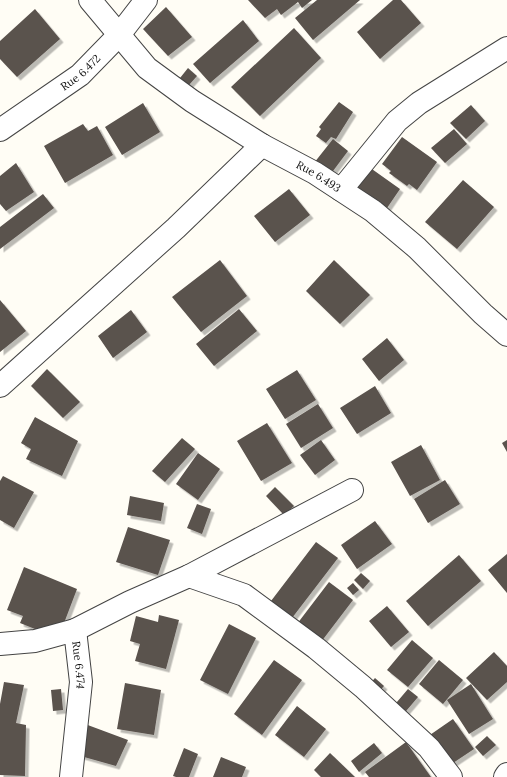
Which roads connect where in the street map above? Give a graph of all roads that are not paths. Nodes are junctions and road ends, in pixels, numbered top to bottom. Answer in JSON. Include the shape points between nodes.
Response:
{"nodes":[{"id":1,"x":90,"y":0,"type":"edge"},
{"id":2,"x":146,"y":0,"type":"edge"},
{"id":3,"x":119,"y":35,"type":"junction"},
{"id":4,"x":507,"y":48,"type":"edge"},
{"id":5,"x":0,"y":130,"type":"edge"},
{"id":6,"x":262,"y":145,"type":"junction"},
{"id":7,"x":341,"y":190,"type":"junction"},
{"id":8,"x":507,"y":335,"type":"edge"},
{"id":9,"x":0,"y":386,"type":"edge"},
{"id":10,"x":352,"y":490,"type":"dead end"},
{"id":11,"x":189,"y":576,"type":"junction"},
{"id":12,"x":75,"y":630,"type":"junction"},
{"id":13,"x":0,"y":644,"type":"edge"},
{"id":14,"x":507,"y":774,"type":"edge"},
{"id":15,"x":71,"y":777,"type":"edge"},
{"id":16,"x":451,"y":777,"type":"edge"},
{"id":17,"x":505,"y":777,"type":"edge"}],
"edges":[{"from":1,"to":3,"type":"street","name":"Rue 6.493"},
{"from":2,"to":3,"type":"street","name":"Rue 6.472"},
{"from":3,"to":5,"type":"street","name":"Rue 6.472","via":[[80,75]]},
{"from":3,"to":6,"type":"street","name":"Rue 6.493","via":[[147,68],[192,101]]},
{"from":4,"to":7,"type":"street","via":[[419,102],[397,121]]},
{"from":6,"to":7,"type":"street","name":"Rue 6.493","via":[[316,173]]},
{"from":6,"to":9,"type":"street","via":[[176,228]]},
{"from":7,"to":8,"type":"street","name":"Rue 6.493","via":[[373,211],[417,248],[482,314]]},
{"from":10,"to":11,"type":"street"},
{"from":11,"to":12,"type":"street"},
{"from":11,"to":16,"type":"street","via":[[244,596],[316,648],[363,686],[429,748]]},
{"from":12,"to":13,"type":"street","name":"Rue 6.474","via":[[35,641]]},
{"from":12,"to":15,"type":"street","name":"Rue 6.474","via":[[80,682]]},
{"from":14,"to":17,"type":"street"}]}
